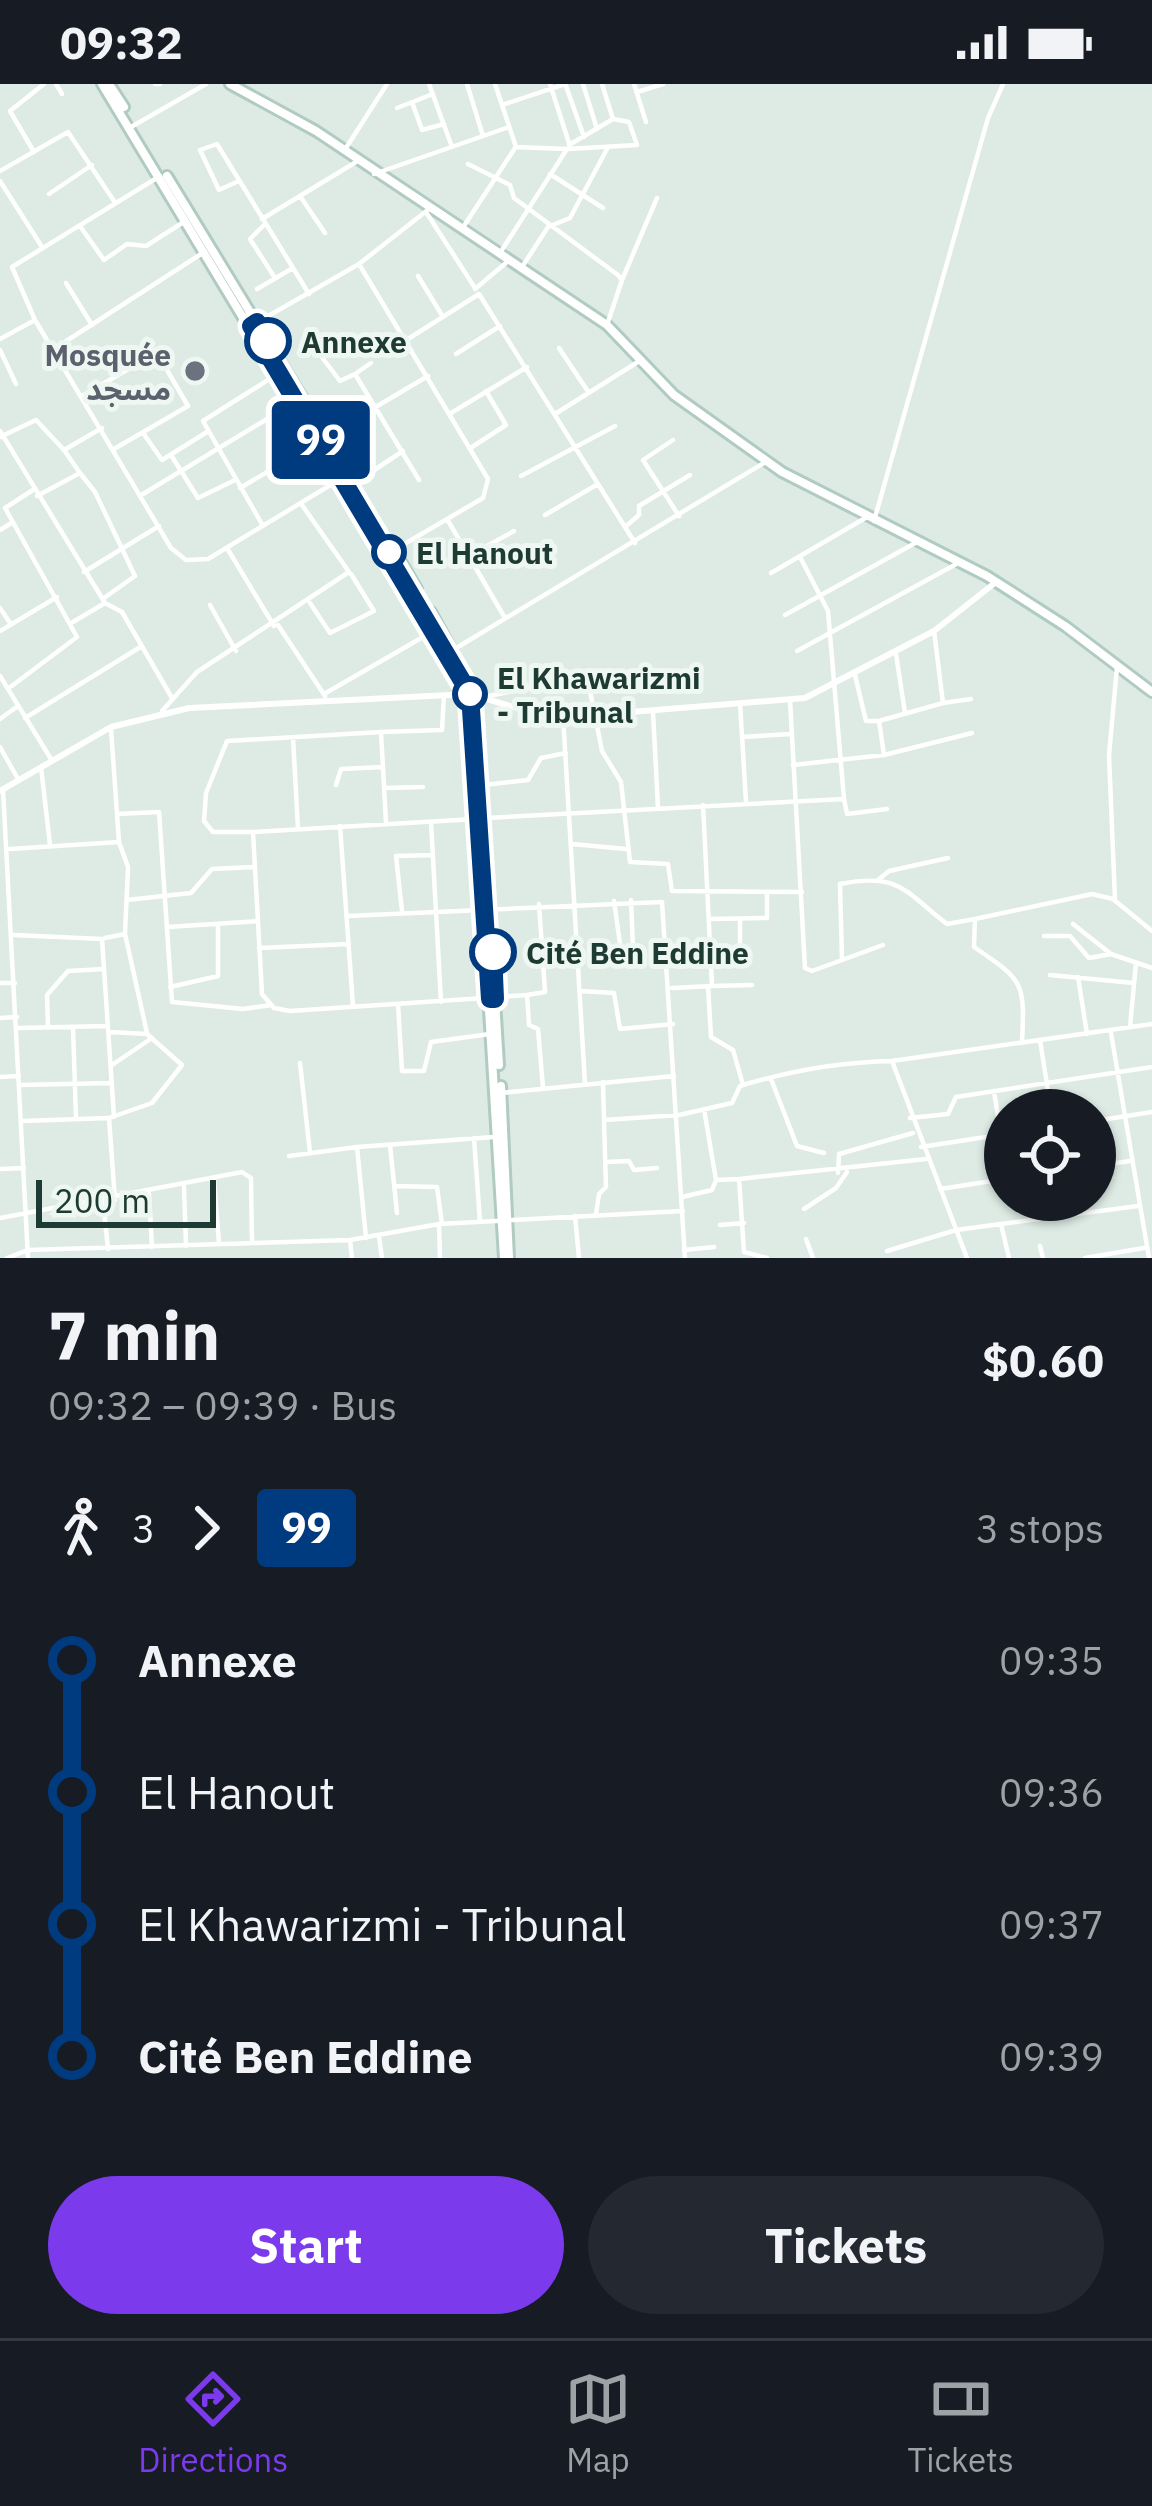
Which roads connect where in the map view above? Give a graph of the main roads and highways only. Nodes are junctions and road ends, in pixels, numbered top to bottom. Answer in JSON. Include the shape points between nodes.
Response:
{"nodes":[{"id":1,"x":106,"y":84,"type":"edge"},
{"id":2,"x":234,"y":85,"type":"edge"},
{"id":3,"x":164,"y":175,"type":"junction"},
{"id":4,"x":254,"y":324,"type":"junction"},
{"id":5,"x":300,"y":399,"type":"junction"},
{"id":6,"x":348,"y":479,"type":"junction"},
{"id":7,"x":392,"y":552,"type":"junction"},
{"id":8,"x":1152,"y":692,"type":"edge"},
{"id":9,"x":477,"y":695,"type":"junction"},
{"id":10,"x":483,"y":818,"type":"junction"},
{"id":11,"x":495,"y":1034,"type":"junction"},
{"id":12,"x":501,"y":1137,"type":"junction"},
{"id":13,"x":507,"y":1258,"type":"edge"}],
"edges":[{"from":1,"to":3,"type":"main road"},
{"from":2,"to":8,"type":"main road","via":[[607,325],[674,395],[767,461],[995,582]]},
{"from":3,"to":4,"type":"main road"},
{"from":3,"to":4,"type":"main road"},
{"from":4,"to":5,"type":"main road"},
{"from":4,"to":5,"type":"main road"},
{"from":5,"to":6,"type":"main road"},
{"from":5,"to":6,"type":"main road"},
{"from":6,"to":7,"type":"main road"},
{"from":7,"to":9,"type":"main road"},
{"from":7,"to":9,"type":"main road"},
{"from":9,"to":10,"type":"main road"},
{"from":9,"to":10,"type":"main road"},
{"from":10,"to":11,"type":"main road"},
{"from":11,"to":12,"type":"main road"},
{"from":11,"to":12,"type":"main road"},
{"from":12,"to":13,"type":"main road"}]}
